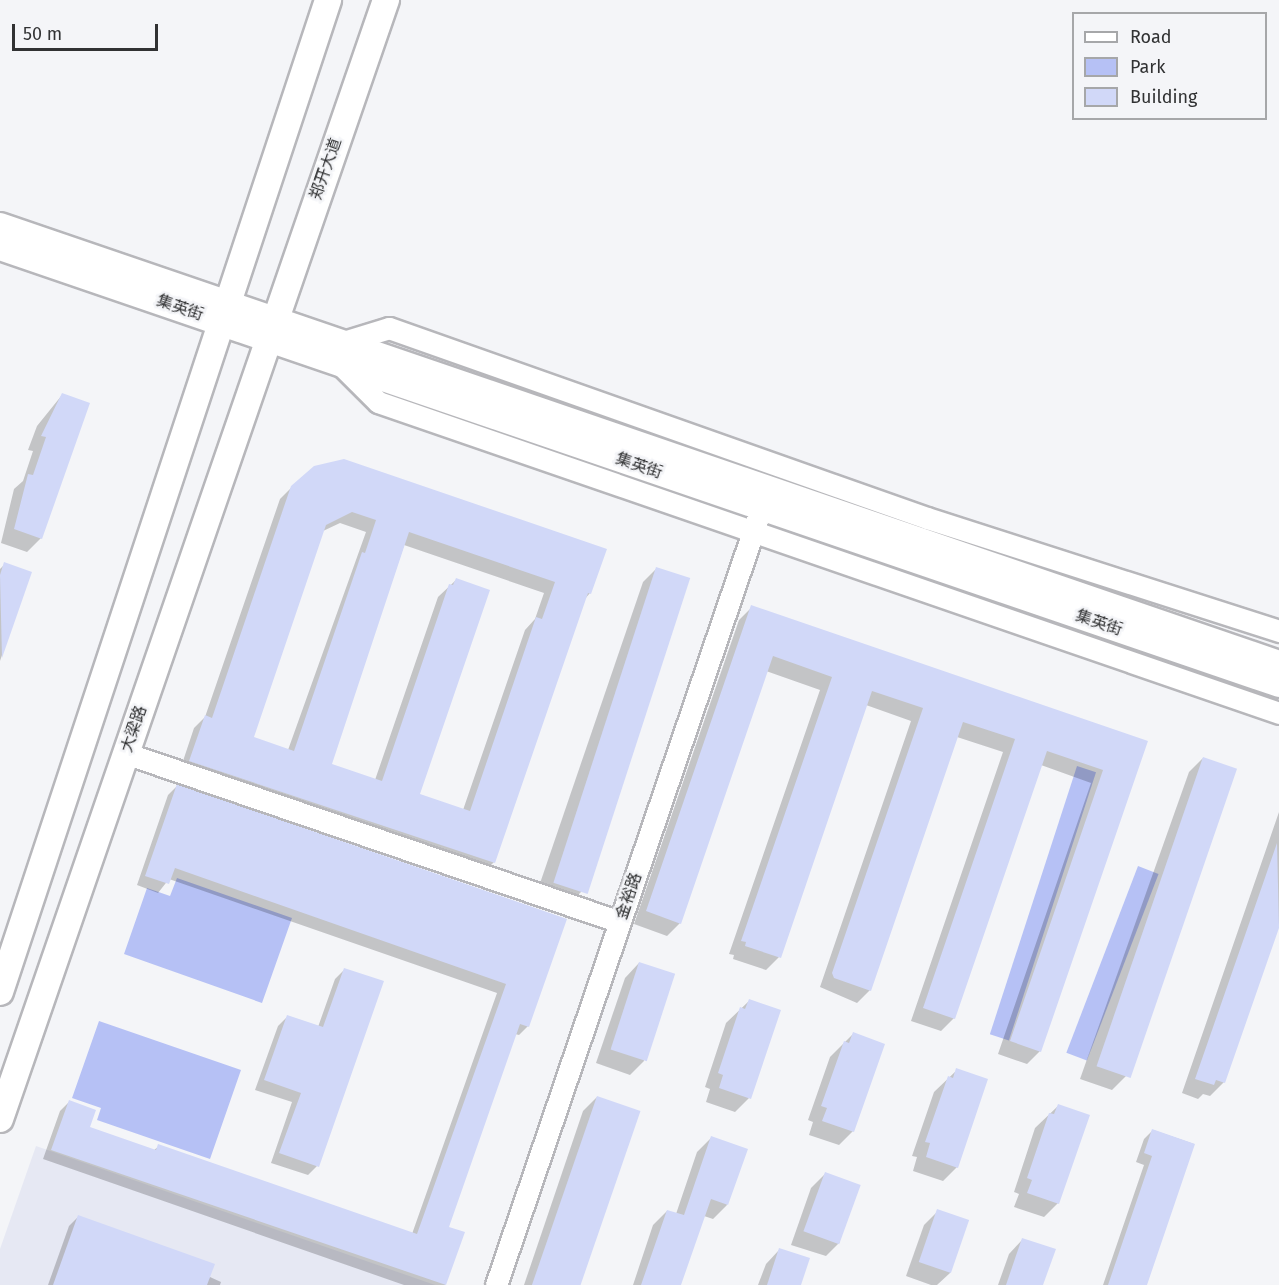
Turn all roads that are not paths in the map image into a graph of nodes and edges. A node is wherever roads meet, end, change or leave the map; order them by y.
1 (328, 0) edge
2 (386, 0) edge
3 (0, 226) edge
4 (0, 247) edge
5 (222, 313) junction
6 (270, 329) junction
7 (340, 353) junction
8 (762, 508) junction
9 (753, 533) junction
10 (1279, 631) edge
11 (1279, 664) edge
12 (1279, 684) edge
13 (1279, 714) edge
14 (125, 753) junction
15 (620, 922) junction
16 (0, 992) edge
17 (0, 1119) edge
18 (496, 1285) edge

1 - 5 main road
2 - 6 main road, 郑开大道
3 - 5 main road, 集英街
4 - 5 main road, 集英街
5 - 6 main road, 集英街
5 - 16 main road
6 - 7 main road, 集英街
6 - 14 main road, 大梁路
7 - 8 main road, 集英街
7 - 9 street
7 - 10 street
7 - 11 main road, 集英街
8 - 9 street, 金裕路
8 - 12 main road, 集英街
9 - 13 street
9 - 15 street, 金裕路
14 - 15 street
14 - 17 main road, 大梁路
15 - 18 street, 金裕路

